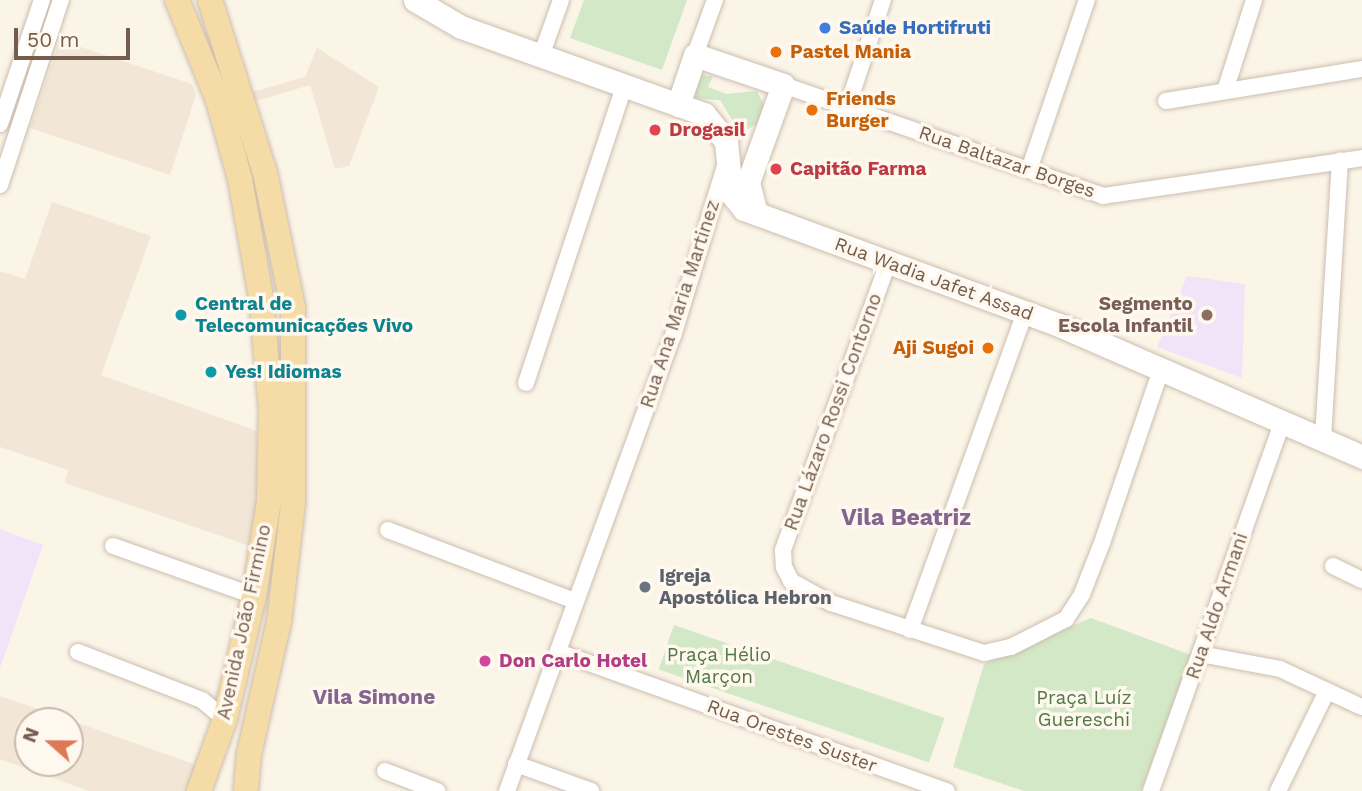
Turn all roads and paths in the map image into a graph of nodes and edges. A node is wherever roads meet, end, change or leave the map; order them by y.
1 (42, 0) edge
2 (61, 0) edge
3 (177, 0) edge
4 (210, 0) edge
5 (415, 0) edge
6 (561, 0) edge
7 (715, 0) edge
8 (883, 0) edge
9 (1087, 0) edge
10 (1254, 0) edge
11 (695, 55) junction
12 (541, 56) junction
13 (1362, 69) edge
14 (783, 85) junction
15 (624, 86) junction
16 (1225, 91) junction
17 (1166, 101) dead end
18 (678, 105) junction
19 (848, 105) junction
20 (0, 124) edge
21 (767, 128) junction
22 (723, 135) junction
23 (1362, 158) edge
24 (1340, 161) junction
25 (726, 163) junction
26 (1029, 170) junction
27 (0, 184) edge
28 (756, 213) junction
29 (888, 262) junction
30 (1026, 312) junction
31 (1162, 367) junction
32 (526, 383) dead end
33 (1283, 420) junction
34 (1323, 438) junction
35 (1362, 457) edge
36 (388, 530) dead end
37 (113, 546) dead end
38 (1333, 566) dead end
39 (1362, 580) edge
40 (254, 596) junction
41 (575, 601) junction
42 (910, 630) junction
43 (78, 652) dead end
44 (558, 652) junction
45 (1200, 654) junction
46 (1327, 691) junction
47 (231, 693) junction
48 (202, 699) junction
49 (1362, 707) edge
50 (225, 719) junction
51 (516, 764) junction
52 (385, 771) dead end
53 (199, 791) edge
54 (246, 791) edge
55 (437, 791) edge
56 (507, 791) edge
57 (591, 791) edge
58 (947, 791) edge
59 (1151, 791) edge
60 (1278, 791) edge

1 - 20 street
2 - 27 street
3 - 40 main road, Avenida João Firmino
4 - 54 main road, Avenida João Firmino
5 - 12 street
6 - 12 street
7 - 11 street
8 - 19 street
9 - 26 street
10 - 16 street
11 - 14 street
11 - 18 street
12 - 15 street
13 - 16 street
14 - 19 street, Rua Baltazar Borges
14 - 21 street
15 - 18 street
15 - 32 street
16 - 17 street
18 - 22 street
19 - 26 street, Rua Baltazar Borges
21 - 22 street
21 - 28 street
22 - 25 street, Rua Ana Maria Martinez
23 - 24 street, Rua Baltazar Borges
24 - 26 street, Rua Baltazar Borges
24 - 34 street
25 - 28 street, Rua Wadia Jafet Assad
25 - 41 street, Rua Ana Maria Martinez
28 - 29 street, Rua Wadia Jafet Assad
29 - 30 street, Rua Wadia Jafet Assad
29 - 42 street, Rua Lázaro Rossi Contorno
30 - 31 street, Rua Wadia Jafet Assad
30 - 42 street
31 - 33 street, Rua Wadia Jafet Assad
31 - 42 street, Rua Lázaro Rossi Contorno
33 - 34 street, Rua Wadia Jafet Assad
33 - 45 street, Rua Aldo Armani
34 - 35 street, Rua Wadia Jafet Assad
36 - 41 street
37 - 40 street
38 - 39 street
40 - 47 main road, Avenida João Firmino
41 - 44 street, Rua Ana Maria Martinez
43 - 48 street
44 - 51 street, Rua Ana Maria Martinez
44 - 58 street, Rua Orestes Suster
45 - 46 street
45 - 59 street, Rua Aldo Armani
46 - 49 street
46 - 60 street
47 - 48 street
47 - 50 main road, Avenida João Firmino
48 - 50 street
50 - 53 main road, Avenida João Firmino
51 - 56 street, Rua Ana Maria Martinez
51 - 57 street
52 - 55 street

